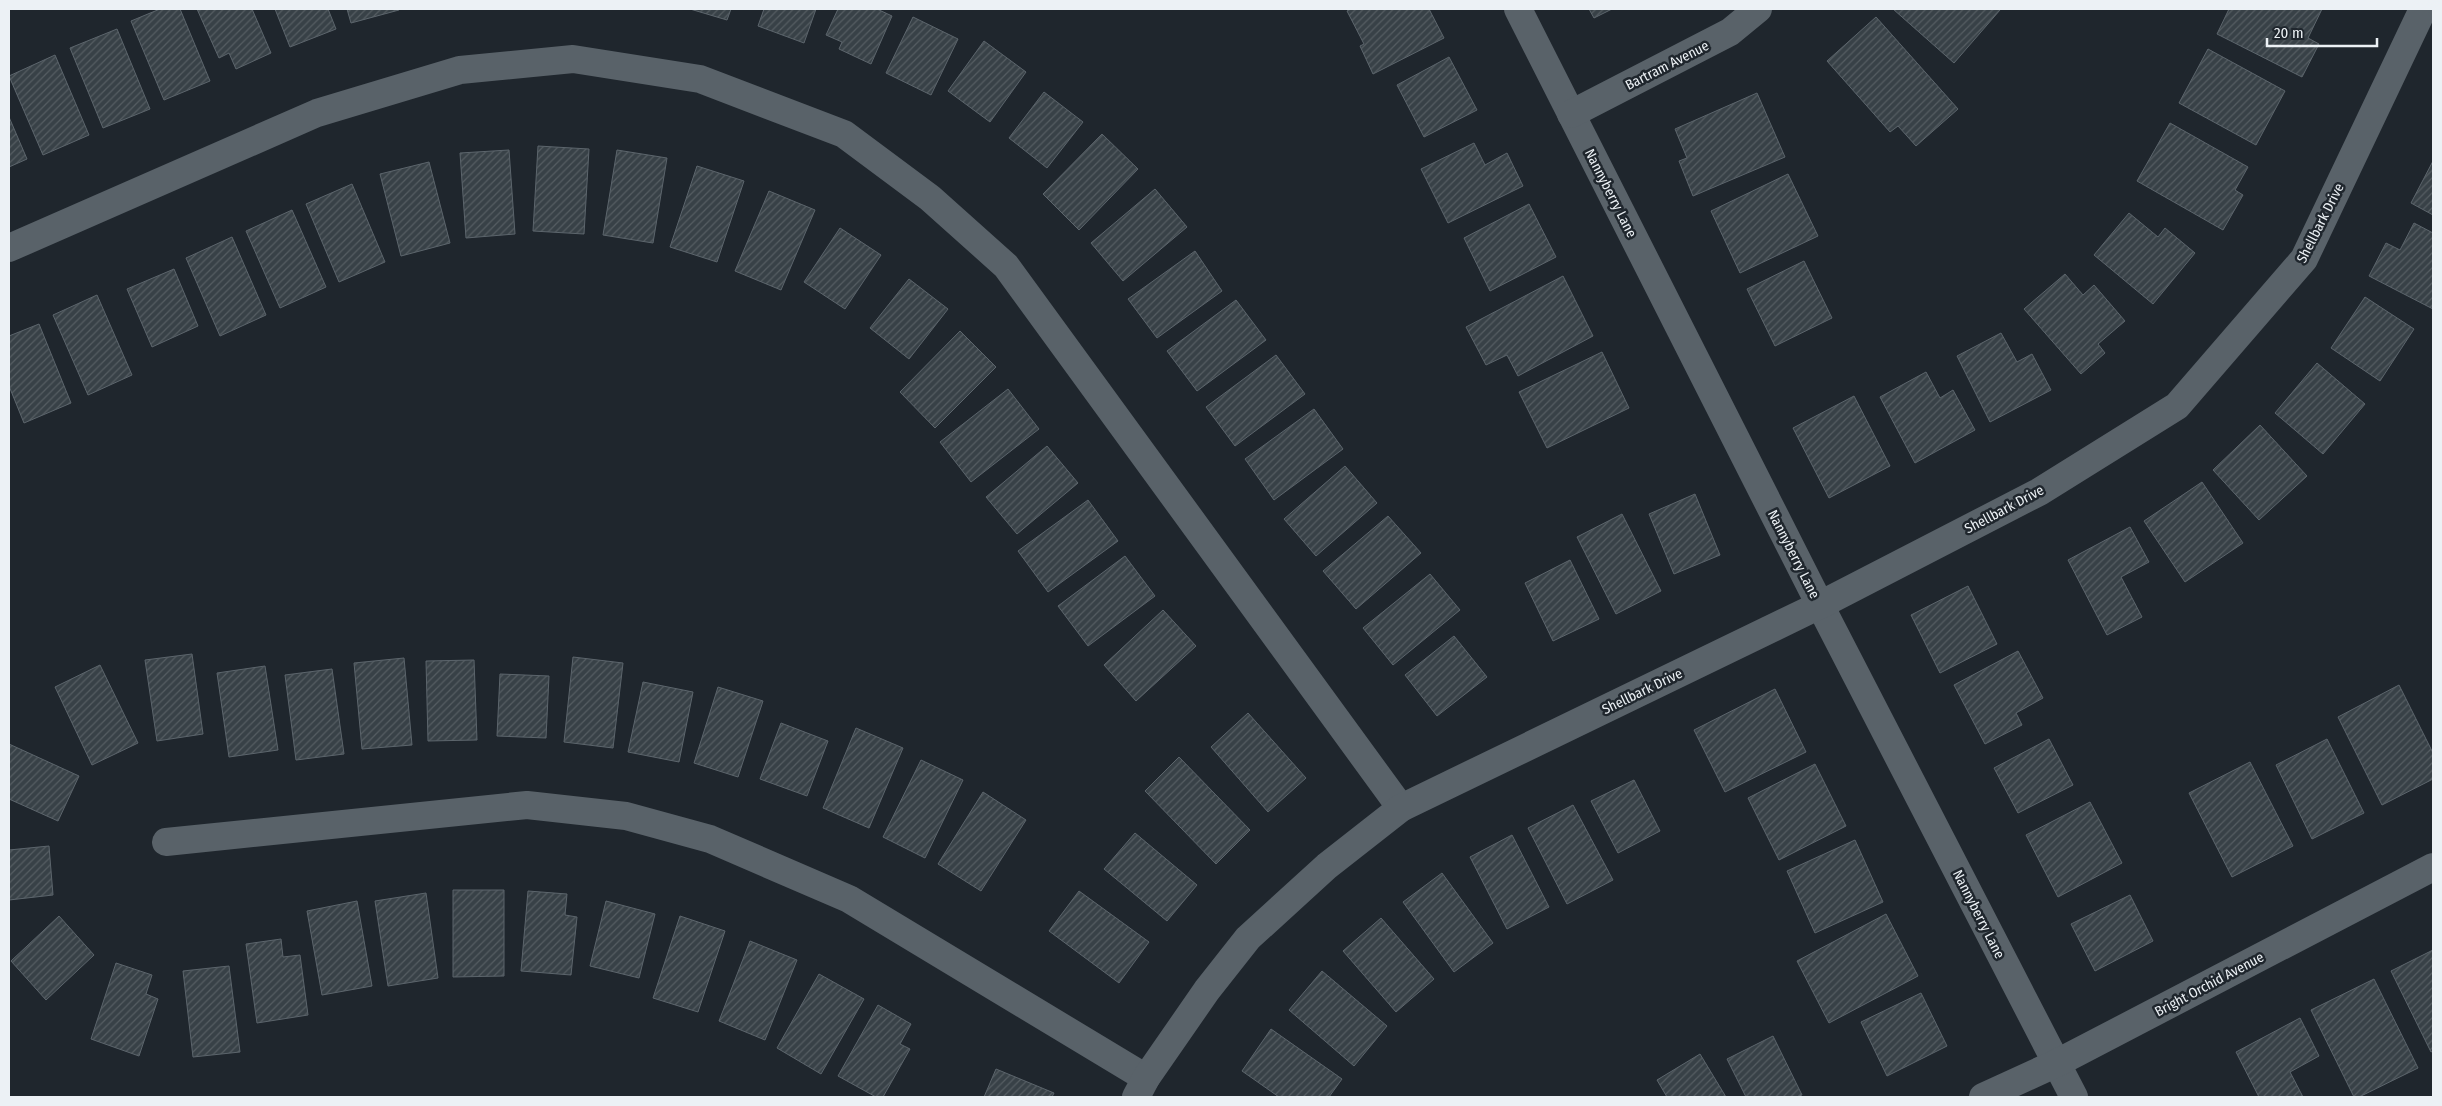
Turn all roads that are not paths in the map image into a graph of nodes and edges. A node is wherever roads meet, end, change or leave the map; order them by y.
1 (1518, 9) edge
2 (1758, 9) edge
3 (2423, 9) edge
4 (1571, 114) junction
5 (9, 248) edge
6 (1820, 605) junction
7 (1401, 808) junction
8 (166, 842) dead end
9 (2433, 867) edge
10 (2056, 1064) junction
11 (1141, 1087) edge
12 (1983, 1097) edge
13 (2074, 1097) edge

1 - 4 street, Nannyberry Lane
2 - 4 street, Bartram Avenue
3 - 6 street, Shellbark Drive
4 - 6 street, Nannyberry Lane
5 - 7 street
6 - 7 street, Shellbark Drive
6 - 10 street, Nannyberry Lane
7 - 11 street, Shellbark Drive
8 - 11 street
9 - 10 street, Bright Orchid Avenue
10 - 12 street, Bright Orchid Avenue
10 - 13 street, Nannyberry Lane

